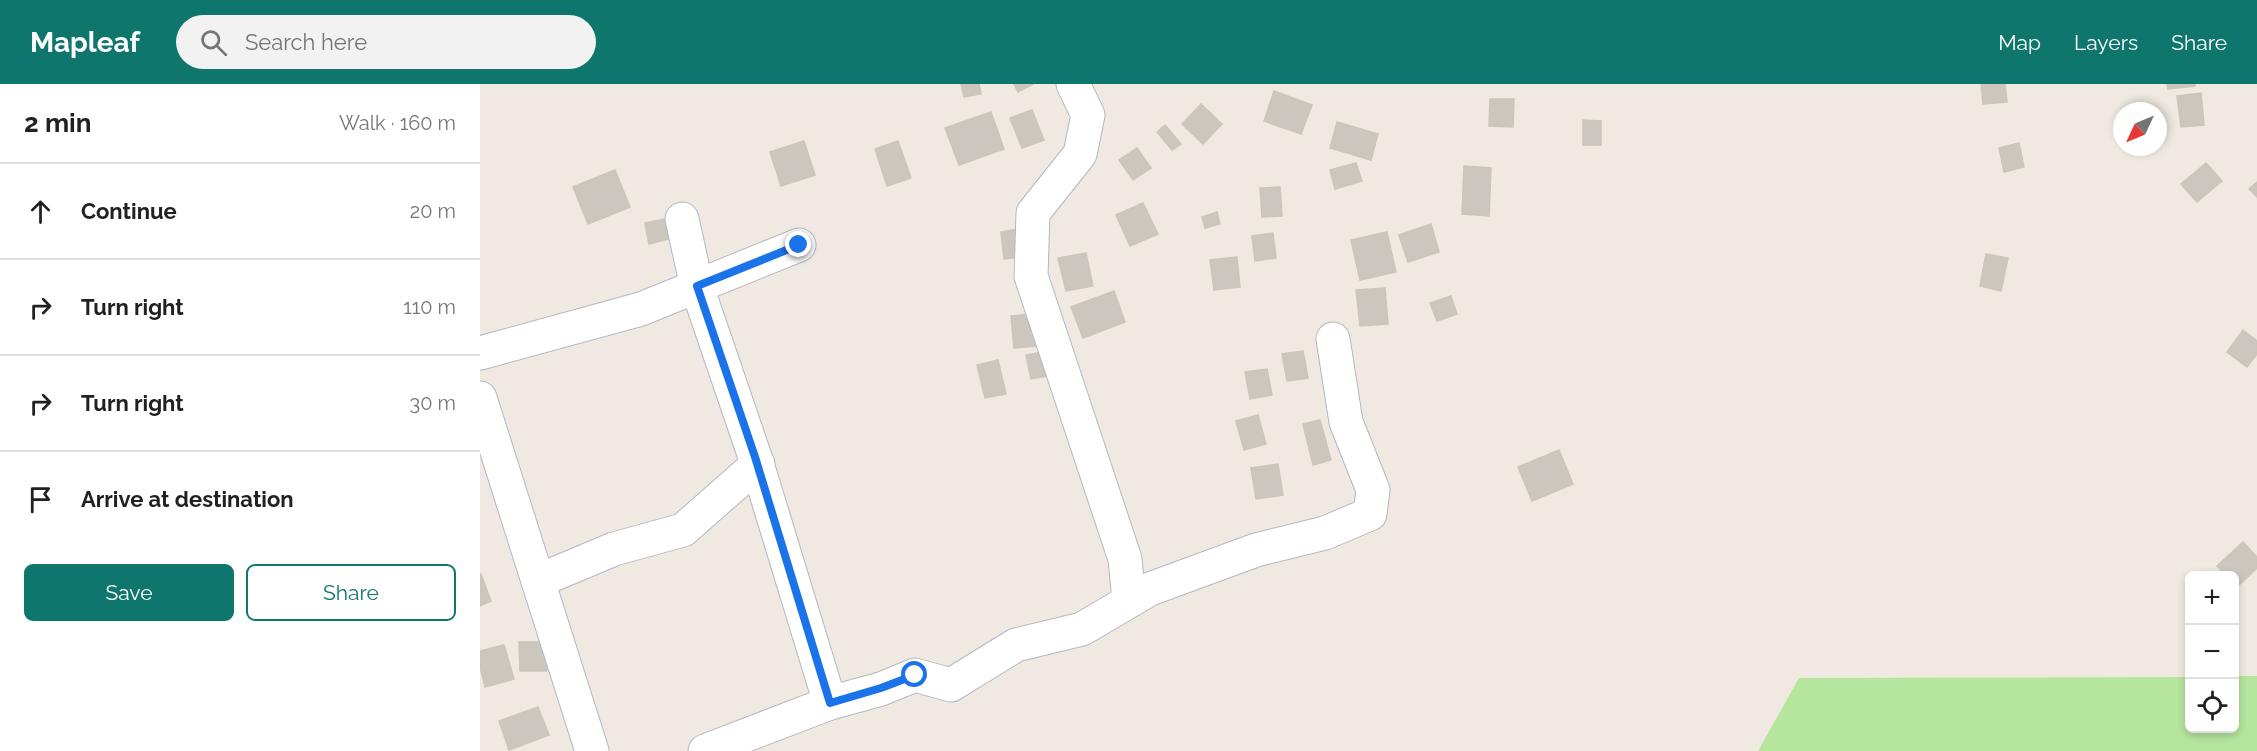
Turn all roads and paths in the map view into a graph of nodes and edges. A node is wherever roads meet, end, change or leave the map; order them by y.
1 (1073, 84) edge
2 (682, 219) dead end
3 (799, 245) dead end
4 (697, 286) junction
5 (1333, 339) dead end
6 (480, 353) edge
7 (480, 398) edge
8 (758, 464) junction
9 (538, 581) junction
10 (1129, 602) junction
11 (830, 703) junction
12 (592, 751) edge
13 (705, 751) edge

1 - 10 street
2 - 4 street
3 - 4 street
4 - 6 street
4 - 8 street
5 - 10 street
7 - 9 street
8 - 9 street
8 - 11 street
9 - 12 street
10 - 11 street
11 - 13 street

